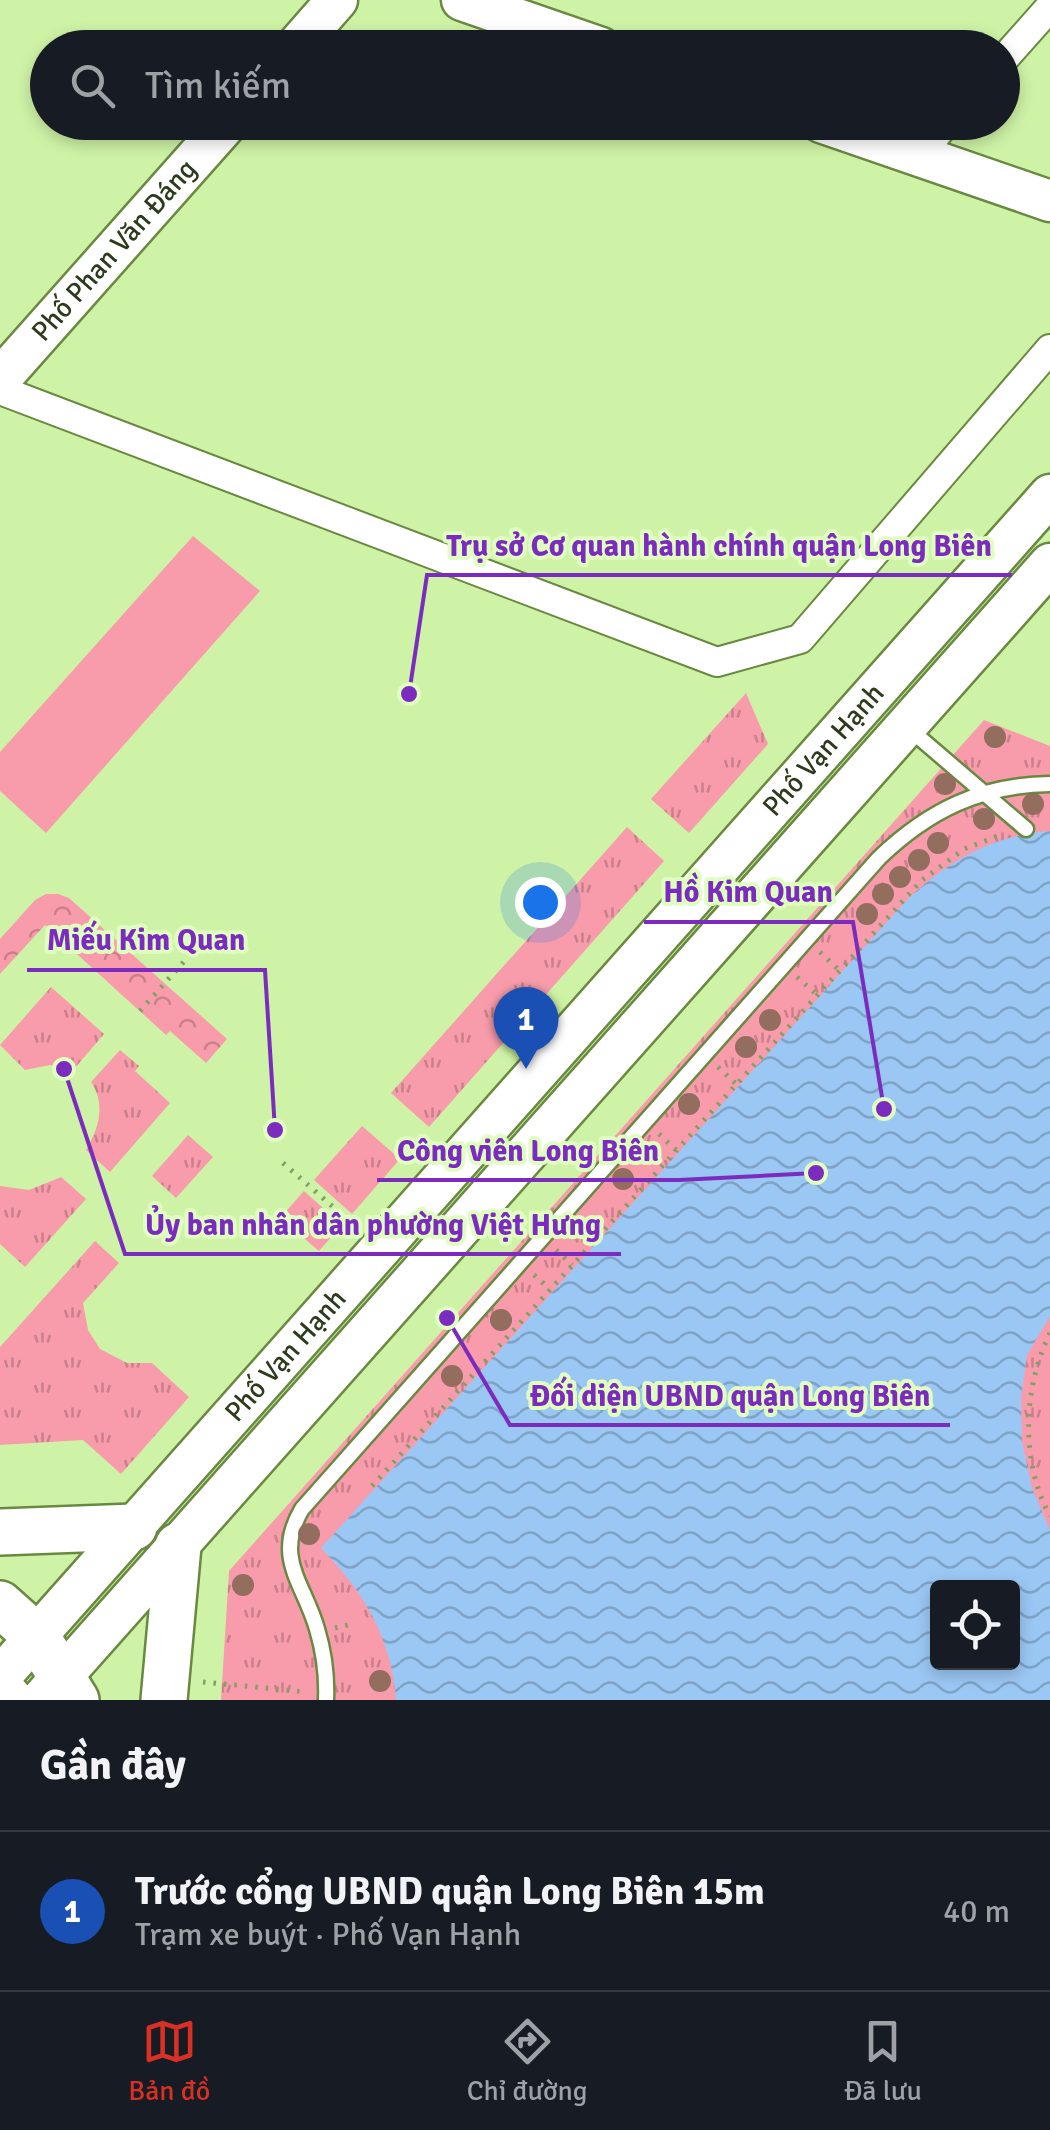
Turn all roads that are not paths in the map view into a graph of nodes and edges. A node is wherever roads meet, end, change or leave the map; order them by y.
1 (337, 0) edge
2 (462, 0) edge
3 (1050, 8) edge
4 (311, 30) edge
5 (549, 30) edge
6 (1020, 41) edge
7 (212, 140) edge
8 (872, 140) edge
9 (932, 140) edge
10 (918, 156) junction
11 (1050, 201) edge
12 (1050, 349) edge
13 (0, 380) edge
14 (0, 390) edge
15 (1050, 496) edge
16 (1050, 564) edge
17 (906, 726) junction
18 (1050, 784) edge
19 (983, 792) junction
20 (1026, 829) road end
21 (134, 1527) junction
22 (0, 1532) edge
23 (178, 1546) junction
24 (0, 1604) edge
25 (36, 1636) junction
26 (0, 1677) edge
27 (0, 1688) edge
28 (179, 1690) edge
29 (60, 1692) edge
30 (326, 1697) edge
31 (10, 1700) edge

1 - 4 street
2 - 5 street
3 - 6 street
7 - 13 street, Phố Phan Văn Đáng
8 - 10 street
9 - 10 street
10 - 11 street
12 - 14 street
15 - 21 street, Phố Vạn Hạnh
16 - 17 street, Phố Vạn Hạnh
17 - 19 lane
17 - 23 street, Phố Vạn Hạnh
18 - 19 lane
19 - 20 lane
19 - 30 lane
21 - 22 main road
21 - 25 street, Phố Vạn Hạnh
23 - 28 main road
23 - 29 street, Phố Vạn Hạnh
24 - 25 main road
25 - 26 street, Phố Vạn Hạnh
25 - 29 main road
27 - 31 main road

